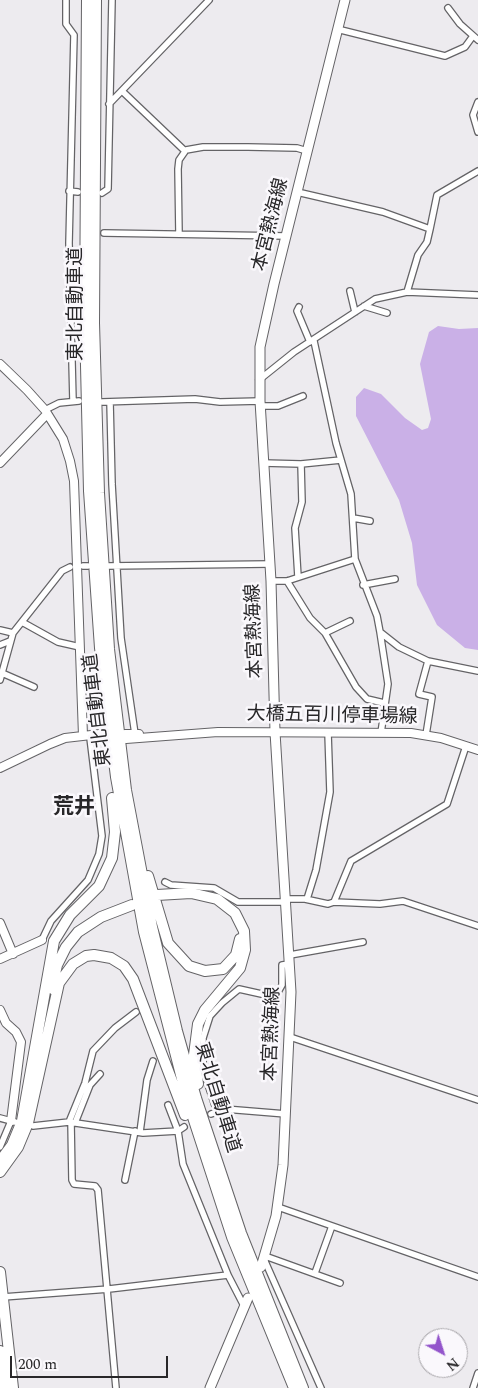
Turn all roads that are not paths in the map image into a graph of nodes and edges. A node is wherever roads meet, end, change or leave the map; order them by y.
1 (66, 0) edge
2 (87, 0) edge
3 (96, 0) edge
4 (112, 0) edge
5 (209, 0) edge
6 (345, 0) edge
7 (448, 8) dead end
8 (337, 29) junction
9 (476, 38) edge
10 (122, 91) junction
11 (478, 102) edge
12 (109, 104) junction
13 (478, 132) edge
14 (306, 150) junction
15 (185, 151) junction
16 (478, 171) edge
17 (69, 191) junction
18 (78, 192) dead end
19 (297, 192) junction
20 (102, 193) dead end
21 (430, 229) junction
22 (104, 233) dead end
23 (179, 234) junction
24 (286, 236) junction
25 (350, 292) dead end
26 (407, 292) junction
27 (478, 295) edge
28 (299, 306) dead end
29 (364, 306) junction
30 (355, 312) junction
31 (387, 313) dead end
32 (312, 342) junction
33 (0, 364) edge
34 (259, 380) junction
35 (303, 396) dead end
36 (102, 402) dead end
37 (110, 402) junction
38 (260, 403) junction
39 (46, 412) junction
40 (341, 460) junction
41 (0, 463) edge
42 (264, 463) junction
43 (301, 464) junction
44 (353, 518) junction
45 (370, 521) dead end
46 (354, 559) junction
47 (269, 564) junction
48 (108, 566) dead end
49 (117, 566) junction
50 (70, 567) dead end
51 (298, 577) junction
52 (394, 579) dead end
53 (271, 581) junction
54 (287, 581) junction
55 (363, 585) junction
56 (350, 621) dead end
57 (22, 622) junction
58 (0, 630) edge
59 (380, 632) junction
60 (13, 633) junction
61 (325, 633) junction
62 (10, 640) junction
63 (0, 646) edge
64 (80, 647) junction
65 (428, 661) junction
66 (478, 671) edge
67 (2, 673) junction
68 (0, 680) edge
69 (34, 687) dead end
70 (105, 692) junction
71 (384, 704) junction
72 (275, 732) junction
73 (328, 733) junction
74 (381, 733) junction
75 (135, 734) junction
76 (183, 734) junction
77 (426, 735) junction
78 (86, 737) junction
79 (100, 737) tunnel mouth
80 (466, 746) junction
81 (478, 750) edge
82 (0, 768) edge
83 (126, 790) junction
84 (165, 882) dead end
85 (307, 899) junction
86 (287, 901) junction
87 (334, 902) junction
88 (0, 923) edge
89 (478, 926) edge
90 (42, 940) joint
91 (363, 942) dead end
92 (13, 954) junction
93 (0, 959) edge
94 (290, 959) junction
95 (48, 965) junction
96 (55, 996) junction
97 (0, 1010) edge
98 (136, 1012) dead end
99 (290, 1037) junction
100 (153, 1062) dead end
101 (100, 1074) dead end
102 (478, 1100) edge
103 (168, 1105) dead end
104 (217, 1112) junction
105 (211, 1114) dead end
106 (286, 1114) junction
107 (0, 1118) edge
108 (13, 1121) junction
109 (72, 1123) junction
110 (33, 1126) dead end
111 (184, 1127) dead end
112 (138, 1131) junction
113 (178, 1131) junction
114 (0, 1147) edge
115 (0, 1161) edge
116 (0, 1172) edge
117 (126, 1180) dead end
118 (278, 1207) junction
119 (228, 1212) junction
120 (332, 1226) junction
121 (264, 1261) junction
122 (0, 1272) edge
123 (315, 1273) junction
124 (228, 1275) junction
125 (478, 1276) edge
126 (340, 1283) dead end
127 (108, 1289) junction
128 (3, 1297) junction
129 (246, 1302) joint
130 (0, 1351) edge
131 (478, 1374) edge
132 (4, 1388) edge
133 (13, 1388) edge
134 (116, 1388) edge
135 (210, 1388) edge
136 (294, 1388) edge
137 (304, 1388) edge
138 (321, 1388) edge
139 (473, 1388) edge

1 - 17 street
2 - 70 highway, 東北自動車道
3 - 83 highway, 東北自動車道
4 - 12 street
5 - 10 street
6 - 8 main road, 本宮熱海線
7 - 9 street
8 - 9 street
8 - 14 main road, 本宮熱海線
10 - 12 street
10 - 15 street
11 - 13 street
12 - 20 street
14 - 15 street
14 - 19 main road, 本宮熱海線
15 - 23 street
16 - 21 street
17 - 18 street
17 - 39 street
19 - 21 street
19 - 24 main road, 本宮熱海線
21 - 26 street
22 - 23 street
23 - 24 street
24 - 34 main road, 本宮熱海線
25 - 30 street
26 - 27 street
26 - 29 street
28 - 32 street
29 - 30 street
29 - 31 street
30 - 32 street
32 - 34 street
32 - 40 street
33 - 39 street
34 - 38 main road, 本宮熱海線
35 - 38 street
36 - 37 street
37 - 38 street
37 - 49 street
38 - 42 main road, 本宮熱海線
39 - 41 street
39 - 64 street
40 - 43 street
40 - 44 street
42 - 43 street
42 - 47 main road, 本宮熱海線
43 - 51 street
44 - 45 street
44 - 46 street
46 - 51 street
46 - 55 street
47 - 49 street
47 - 53 main road, 本宮熱海線
48 - 49 street
49 - 75 street
50 - 57 street
51 - 54 street
52 - 55 street
53 - 54 street
53 - 72 main road, 本宮熱海線
54 - 61 street
55 - 59 street
56 - 61 street
57 - 60 street
57 - 64 street
58 - 60 street
59 - 65 street
59 - 71 street
60 - 62 street
61 - 71 street
62 - 63 street
62 - 67 street
64 - 78 street
65 - 66 street
65 - 77 street
67 - 68 street
67 - 69 street
70 - 95 highway
70 - 119 highway, 東北自動車道
71 - 74 street
72 - 73 street, 大橋五百川停車場線
72 - 76 street, 大橋五百川停車場線
72 - 86 main road, 本宮熱海線
73 - 74 street, 大橋五百川停車場線
73 - 85 street
74 - 77 street, 大橋五百川停車場線
75 - 76 street, 大橋五百川停車場線
75 - 76 street, 大橋五百川停車場線
77 - 80 street, 大橋五百川停車場線
78 - 79 street
78 - 82 street
78 - 90 street
80 - 81 street, 大橋五百川停車場線
80 - 87 street
83 - 119 highway, 東北自動車道
83 - 119 highway
84 - 86 street
85 - 86 street
85 - 87 street
86 - 94 main road, 本宮熱海線
87 - 89 street
88 - 92 street
90 - 92 street
91 - 94 street
92 - 93 street
94 - 99 main road, 本宮熱海線
94 - 104 street
95 - 96 highway
95 - 115 highway
96 - 116 highway
96 - 119 highway
97 - 108 street
98 - 109 street
99 - 102 street
99 - 106 main road, 本宮熱海線
100 - 112 street
101 - 109 street
103 - 113 street
104 - 105 street
104 - 106 street
106 - 118 main road, 本宮熱海線
107 - 108 street
108 - 114 street
109 - 110 street
109 - 112 street
109 - 127 street
111 - 113 street
112 - 113 street
112 - 117 street
113 - 124 street
118 - 120 street
118 - 121 main road, 本宮熱海線
119 - 136 highway, 東北自動車道
119 - 137 highway, 東北自動車道
120 - 123 street
120 - 125 street
121 - 123 street
121 - 138 street
122 - 128 highway
123 - 126 street
124 - 127 street
124 - 129 street
127 - 128 street
127 - 134 street
128 - 133 highway
129 - 135 main road
130 - 132 highway
131 - 139 street

